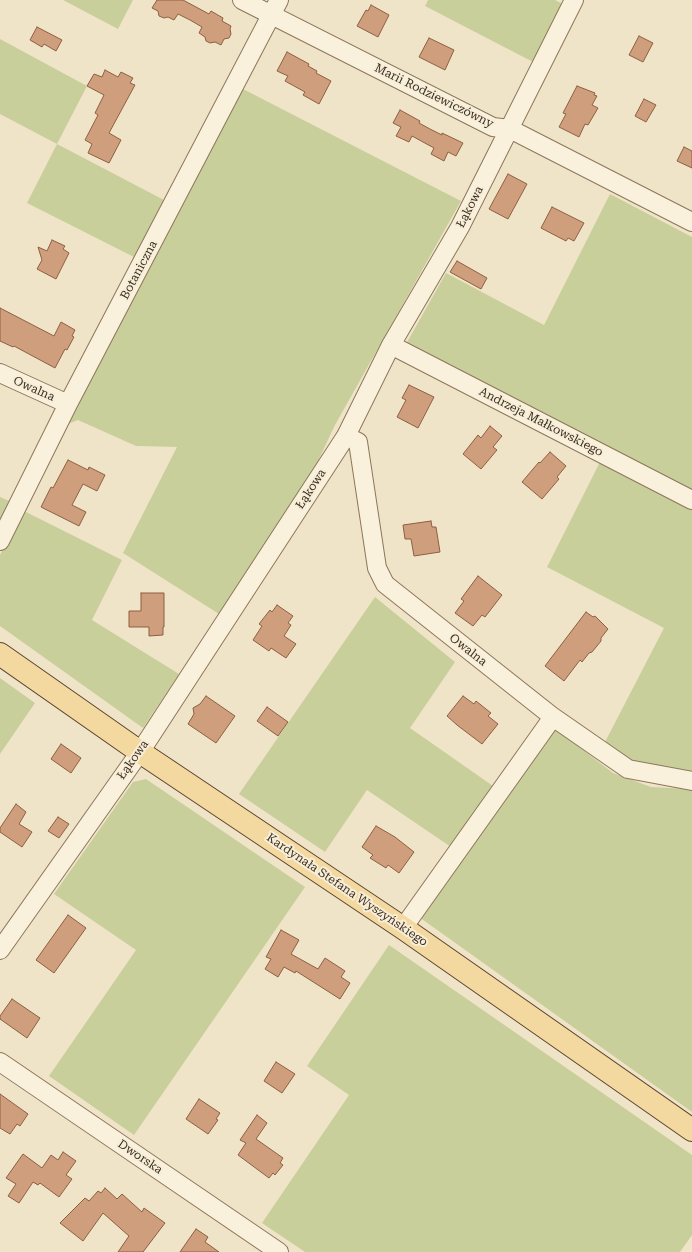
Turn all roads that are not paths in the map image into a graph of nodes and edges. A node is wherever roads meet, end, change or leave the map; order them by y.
1 (242, 0) edge
2 (279, 0) edge
3 (574, 0) edge
4 (271, 16) junction
5 (510, 128) junction
6 (692, 222) edge
7 (391, 345) junction
8 (0, 373) edge
9 (68, 404) junction
10 (346, 436) junction
11 (692, 500) edge
12 (0, 541) edge
13 (0, 654) edge
14 (553, 717) junction
15 (140, 752) junction
16 (692, 781) edge
17 (404, 928) junction
18 (0, 950) edge
19 (0, 1062) edge
20 (692, 1130) edge
21 (279, 1252) edge

1 - 4 street, Marii Rodziewiczówny
2 - 4 street, Botaniczna
3 - 5 street, Łąkowa
4 - 5 street, Marii Rodziewiczówny
4 - 9 street, Botaniczna
5 - 6 street, Marii Rodziewiczówny
5 - 7 street, Łąkowa
7 - 10 street, Łąkowa
7 - 11 street, Andrzeja Małkowskiego
8 - 9 street, Owalna
9 - 12 street, Botaniczna
10 - 14 street, Owalna
10 - 15 street, Łąkowa
13 - 15 main road, Kardynała Stefana Wyszyńskiego
14 - 16 street, Owalna
14 - 17 street
15 - 17 main road, Kardynała Stefana Wyszyńskiego
15 - 18 street, Łąkowa
17 - 20 main road, Kardynała Stefana Wyszyńskiego
19 - 21 street, Dworska

